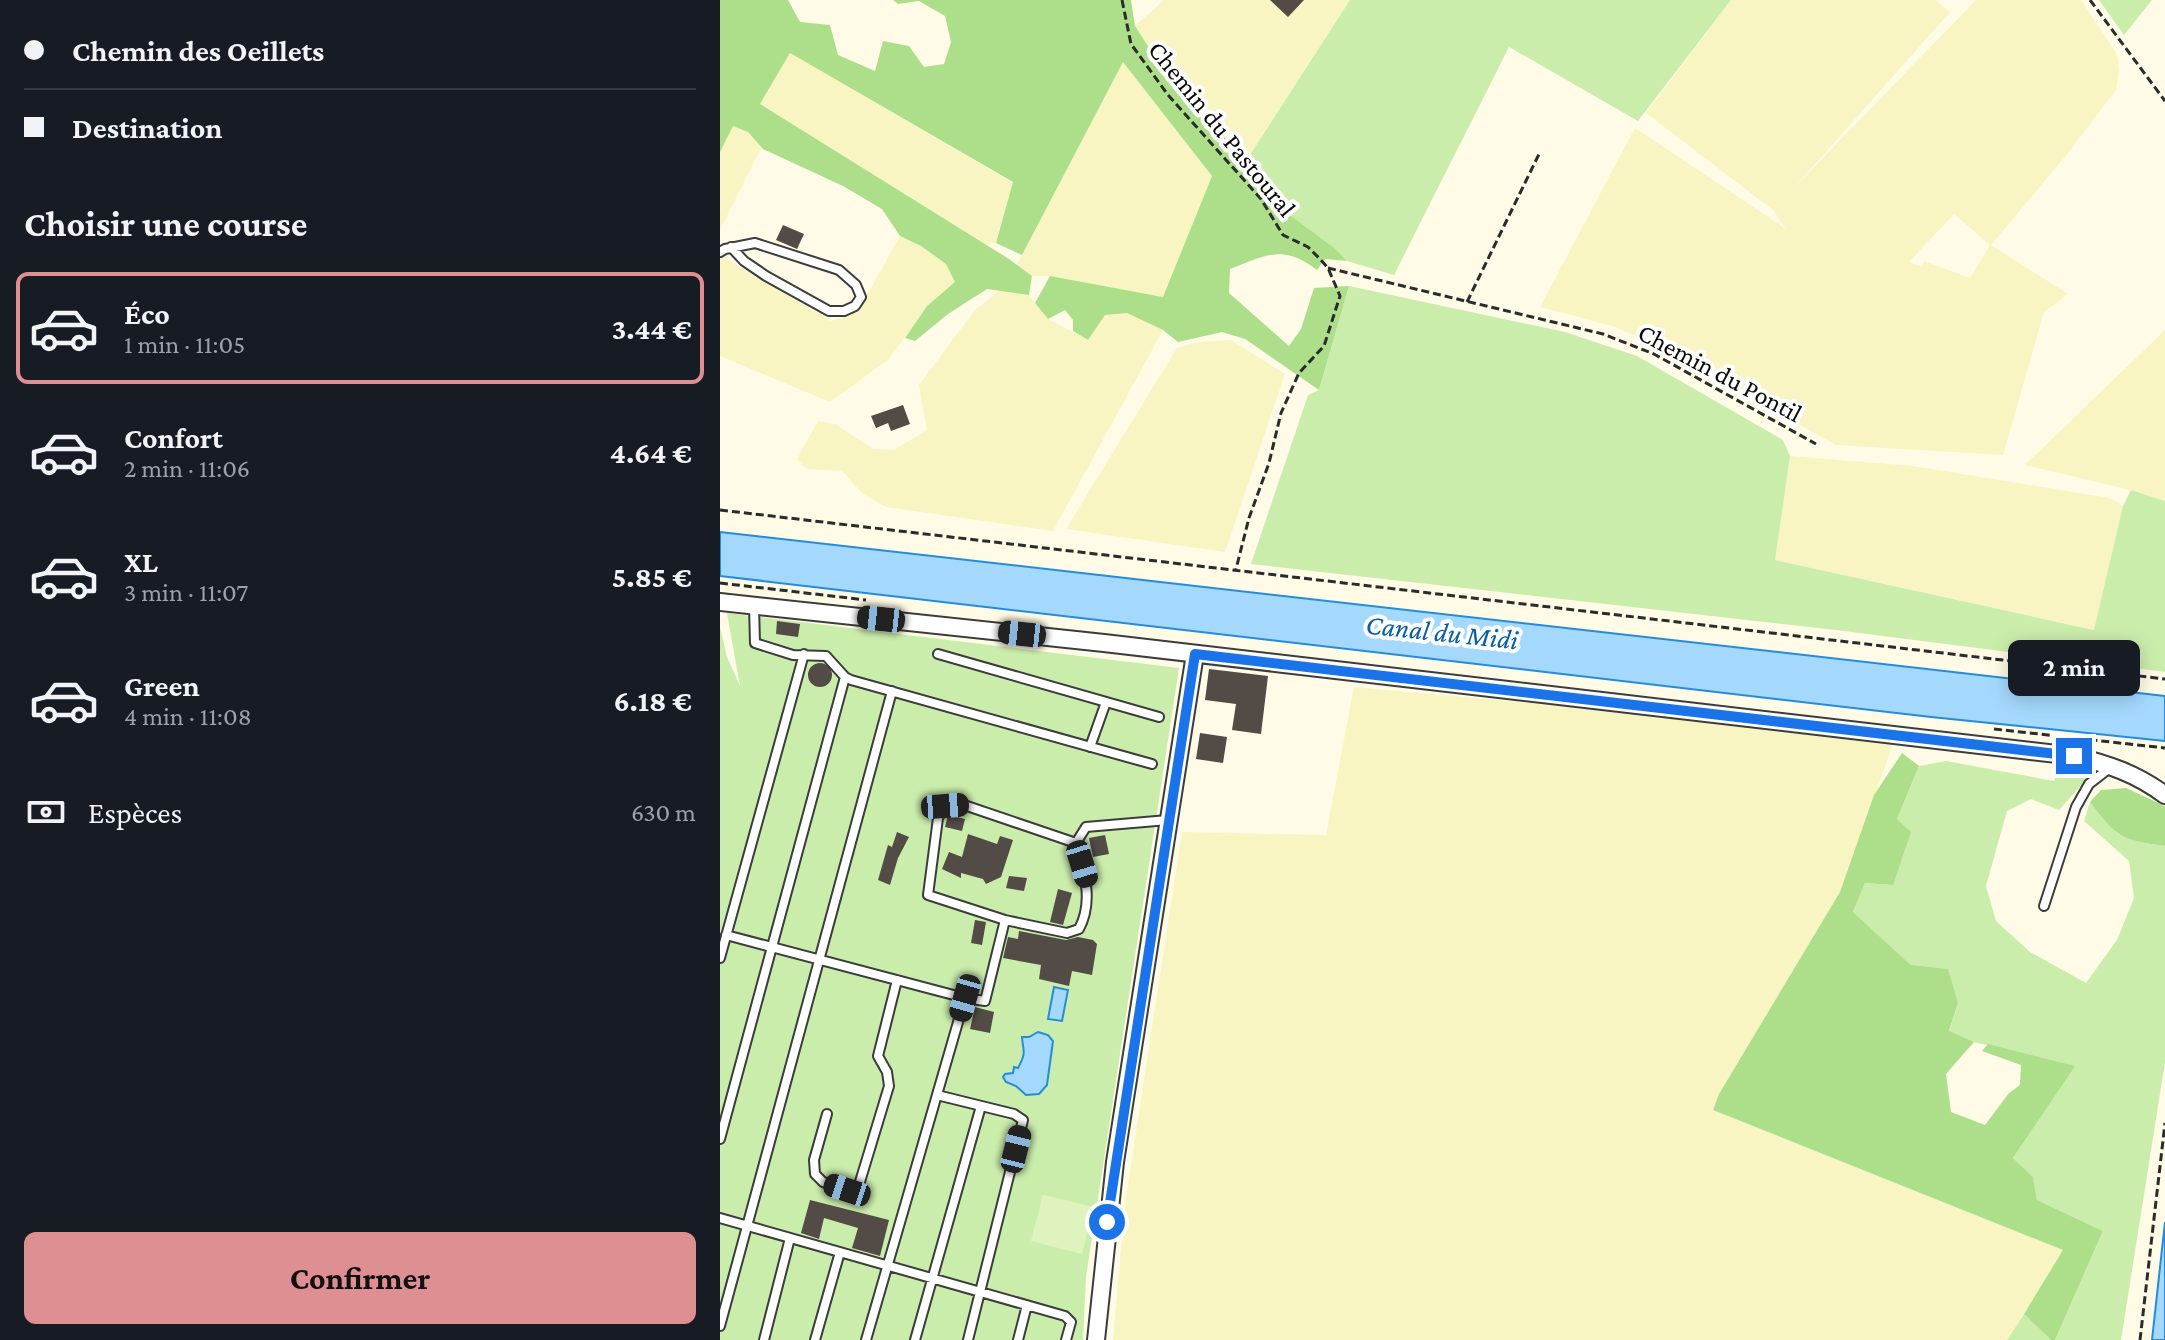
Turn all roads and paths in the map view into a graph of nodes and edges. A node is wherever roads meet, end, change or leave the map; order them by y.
1 (1122, 0) edge
2 (2090, 0) edge
3 (2165, 101) edge
4 (1540, 152) dead end
5 (731, 247) junction
6 (720, 252) edge
7 (1328, 268) junction
8 (1467, 302) junction
9 (1816, 444) dead end
10 (720, 510) edge
11 (1235, 570) junction
12 (720, 602) edge
13 (754, 606) junction
14 (804, 654) junction
15 (938, 654) dead end
16 (1195, 654) junction
17 (845, 677) junction
18 (2165, 679) edge
19 (892, 691) junction
20 (1106, 702) junction
21 (1159, 717) dead end
22 (1090, 747) junction
23 (1152, 764) dead end
24 (2112, 766) junction
25 (2165, 795) edge
26 (1168, 820) junction
27 (1076, 843) junction
28 (2044, 906) dead end
29 (1005, 920) junction
30 (726, 935) junction
31 (772, 947) junction
32 (720, 958) edge
33 (820, 960) junction
34 (897, 980) junction
35 (965, 998) junction
36 (937, 1095) junction
37 (981, 1106) junction
38 (827, 1114) dead end
39 (2165, 1123) edge
40 (720, 1139) edge
41 (720, 1218) edge
42 (748, 1226) junction
43 (790, 1238) junction
44 (840, 1252) junction
45 (887, 1265) junction
46 (932, 1278) junction
47 (981, 1292) junction
48 (1027, 1305) junction
49 (720, 1326) edge
50 (764, 1340) edge
51 (815, 1340) edge
52 (866, 1340) edge
53 (915, 1340) edge
54 (968, 1340) edge
55 (1018, 1340) edge
56 (1066, 1340) edge
57 (1096, 1340) edge
58 (2140, 1340) edge

1 - 7 path, Chemin du Pastoural
2 - 3 path
4 - 8 path
5 - 5 lane
5 - 6 lane
7 - 8 path, Chemin du Pontil
7 - 11 path
8 - 9 path, Chemin du Pontil
10 - 11 path
11 - 18 path
12 - 13 street
13 - 14 lane
13 - 16 street
14 - 17 lane
14 - 30 lane
15 - 20 lane
16 - 24 street
16 - 26 street
17 - 19 lane
17 - 31 lane
19 - 22 lane
19 - 33 lane
20 - 21 lane
20 - 22 lane
22 - 23 lane
24 - 25 street
24 - 28 lane
26 - 27 lane
26 - 57 street
27 - 29 lane
27 - 29 lane
29 - 35 lane
30 - 31 lane
30 - 32 lane
31 - 33 lane
31 - 40 lane
33 - 34 lane
33 - 42 lane
34 - 35 lane
34 - 38 lane
35 - 36 lane
36 - 37 lane
36 - 45 lane
37 - 46 lane
37 - 47 lane
39 - 58 path
41 - 42 lane
42 - 43 lane
42 - 49 lane
43 - 44 lane
43 - 50 lane
44 - 45 lane
44 - 51 lane
45 - 46 lane
45 - 52 lane
46 - 47 lane
46 - 53 lane
47 - 48 lane
47 - 54 lane
48 - 55 lane
48 - 56 lane

